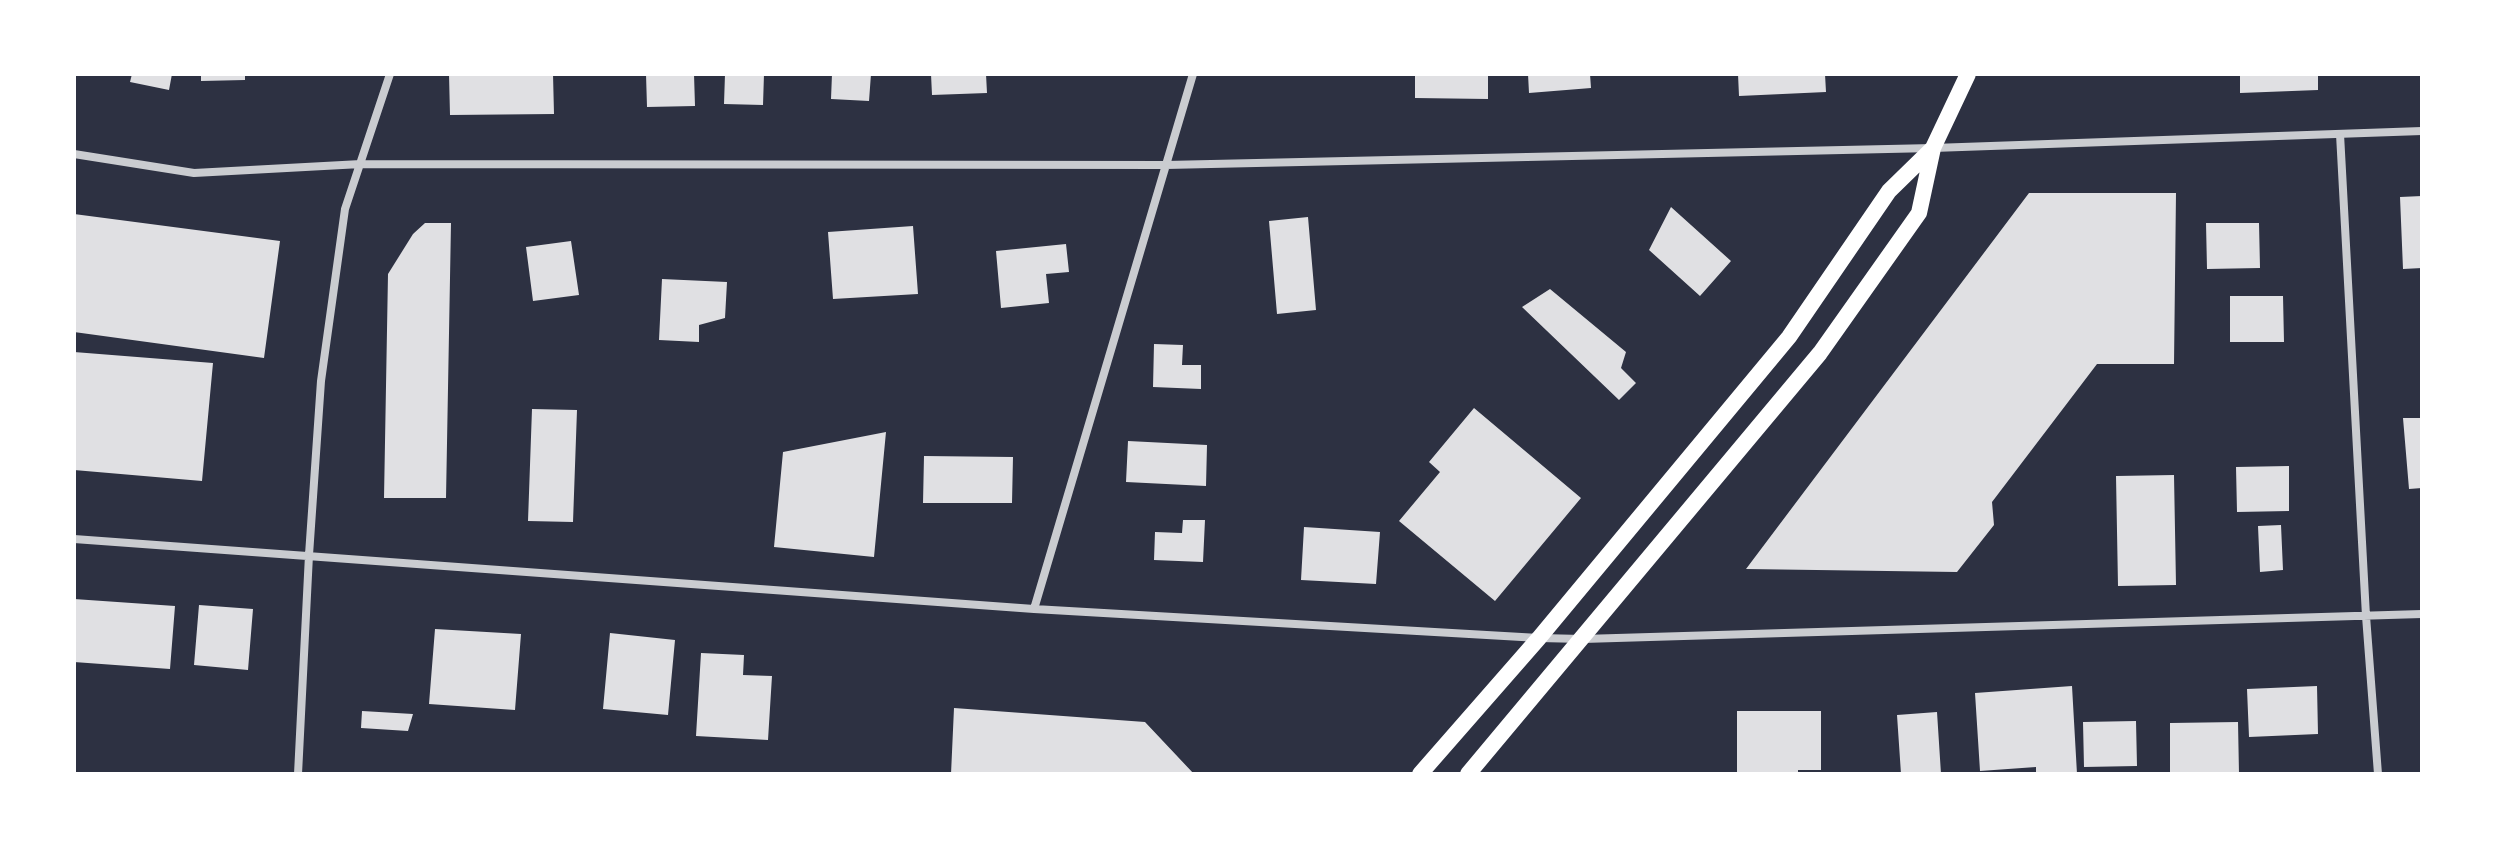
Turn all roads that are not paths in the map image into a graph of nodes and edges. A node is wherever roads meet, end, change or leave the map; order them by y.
1 (390, 74) edge
2 (1193, 74) edge
3 (1968, 74) edge
4 (2422, 131) edge
5 (2340, 134) junction
6 (1933, 148) junction
7 (74, 154) edge
8 (361, 164) junction
9 (1166, 165) junction
10 (74, 539) edge
11 (309, 555) junction
12 (1034, 609) junction
13 (2422, 614) edge
14 (2366, 616) junction
15 (1539, 638) junction
16 (1583, 639) junction
17 (298, 774) edge
18 (1420, 774) edge
19 (1468, 774) edge
20 (2378, 774) edge

1 - 8 street
2 - 9 street
3 - 6 main road
4 - 5 street
5 - 6 street
5 - 14 street
6 - 9 street
6 - 15 main road
6 - 16 main road
7 - 8 street
8 - 9 street
8 - 11 street
9 - 12 street
10 - 11 street
11 - 12 street
11 - 17 street
12 - 15 street
13 - 14 street
14 - 16 street
14 - 20 street
15 - 16 street
15 - 18 main road
16 - 19 main road

